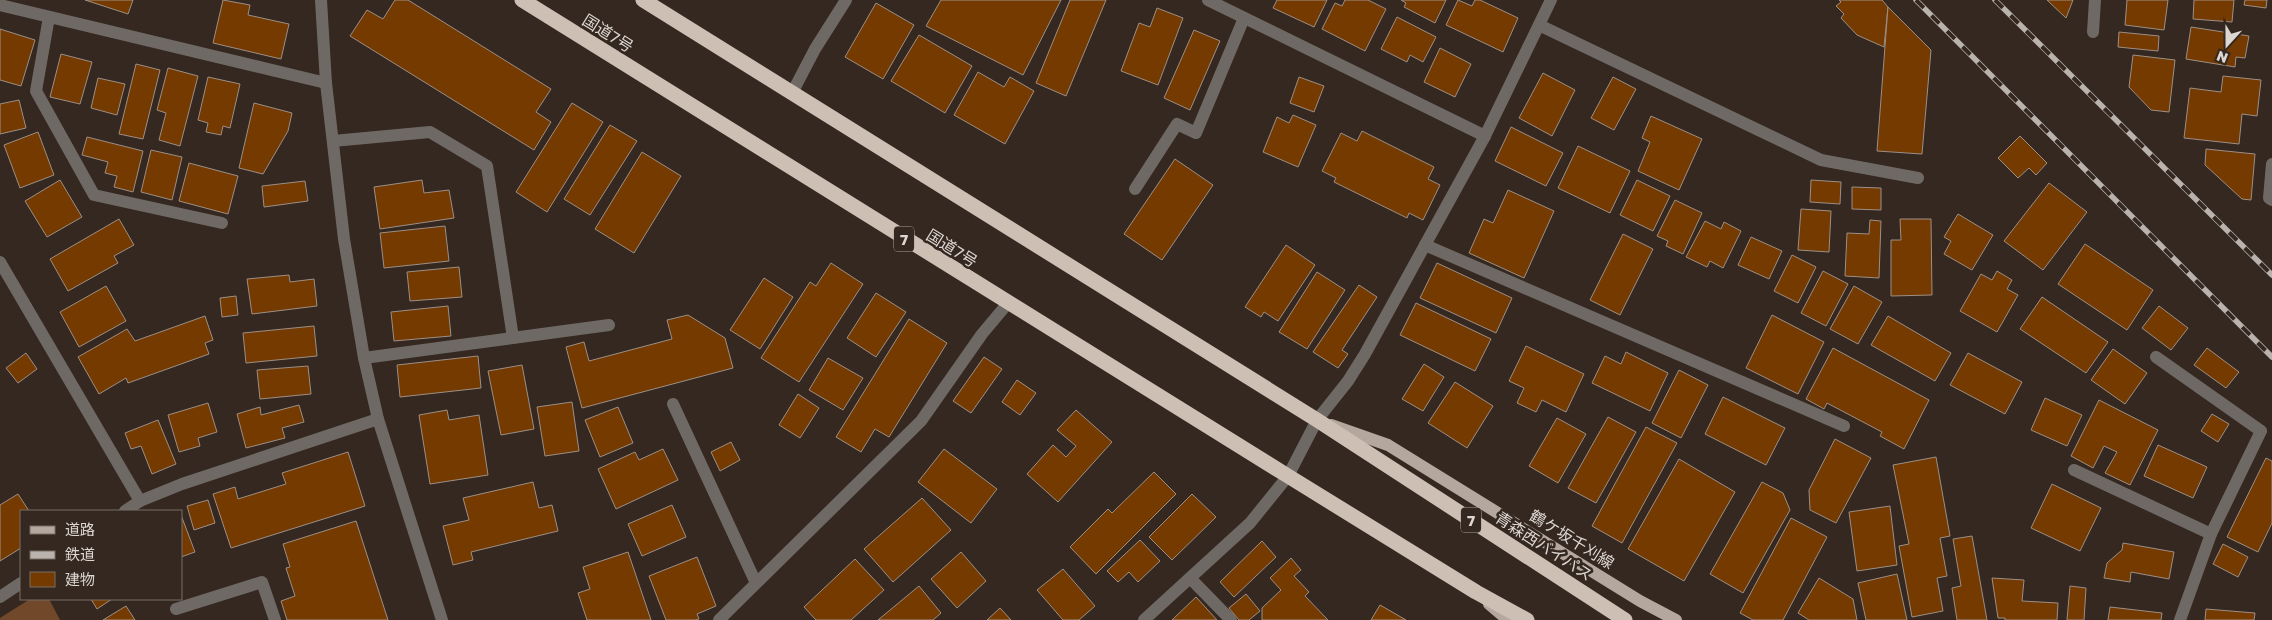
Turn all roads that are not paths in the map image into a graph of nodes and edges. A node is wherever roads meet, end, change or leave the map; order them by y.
1 (322, 0) edge
2 (522, 0) edge
3 (643, 0) edge
4 (846, 0) edge
5 (1208, 0) edge
6 (1550, 0) edge
7 (2095, 0) edge
8 (0, 5) edge
9 (49, 16) junction
10 (1244, 18) junction
11 (1539, 24) junction
12 (2093, 32) dead end
13 (326, 83) junction
14 (792, 93) junction
15 (1485, 136) junction
16 (333, 141) junction
17 (2272, 164) edge
18 (1918, 178) dead end
19 (1135, 189) dead end
20 (2272, 200) edge
21 (222, 223) dead end
22 (1425, 245) junction
23 (0, 262) edge
24 (1008, 303) junction
25 (609, 325) dead end
26 (513, 338) junction
27 (2156, 357) dead end
28 (364, 358) junction
29 (673, 404) dead end
30 (378, 419) junction
31 (1317, 420) junction
32 (1844, 426) dead end
33 (2074, 470) dead end
34 (1288, 476) junction
35 (140, 502) junction
36 (128, 510) edge
37 (2211, 534) junction
38 (1190, 578) junction
39 (756, 583) junction
40 (20, 584) edge
41 (1476, 592) junction
42 (0, 597) edge
43 (176, 610) dead end
44 (275, 620) edge
45 (442, 620) edge
46 (719, 620) edge
47 (1144, 620) edge
48 (1231, 620) edge
49 (1508, 620) edge
50 (1527, 620) edge
51 (1625, 620) edge
52 (1676, 620) edge
53 (2180, 620) edge

1 - 13 street
2 - 24 highway, 国道7号 / 7
3 - 14 highway, 7
4 - 14 street
5 - 10 street
6 - 11 street
7 - 12 street
8 - 9 street
9 - 13 street
9 - 21 street
10 - 15 street
10 - 19 street
11 - 15 street
11 - 18 street
13 - 16 street
14 - 31 highway, 7
15 - 22 street
16 - 26 street
16 - 28 street
17 - 20 street
22 - 31 street
22 - 32 street
23 - 35 street
24 - 34 highway, 国道7号 / 7
24 - 39 street
25 - 26 street
26 - 28 street
27 - 37 street
28 - 30 street
29 - 39 street
30 - 35 street
30 - 45 street
31 - 34 street
31 - 51 highway, 青森西バイパス / 7
31 - 52 main road, 鶴ケ坂千刈線
33 - 37 street
34 - 38 street
34 - 41 highway, 7
35 - 36 street
37 - 53 street
38 - 47 street
38 - 48 street
39 - 46 street
40 - 42 street
41 - 49 main road
41 - 50 highway, 7
43 - 44 street

